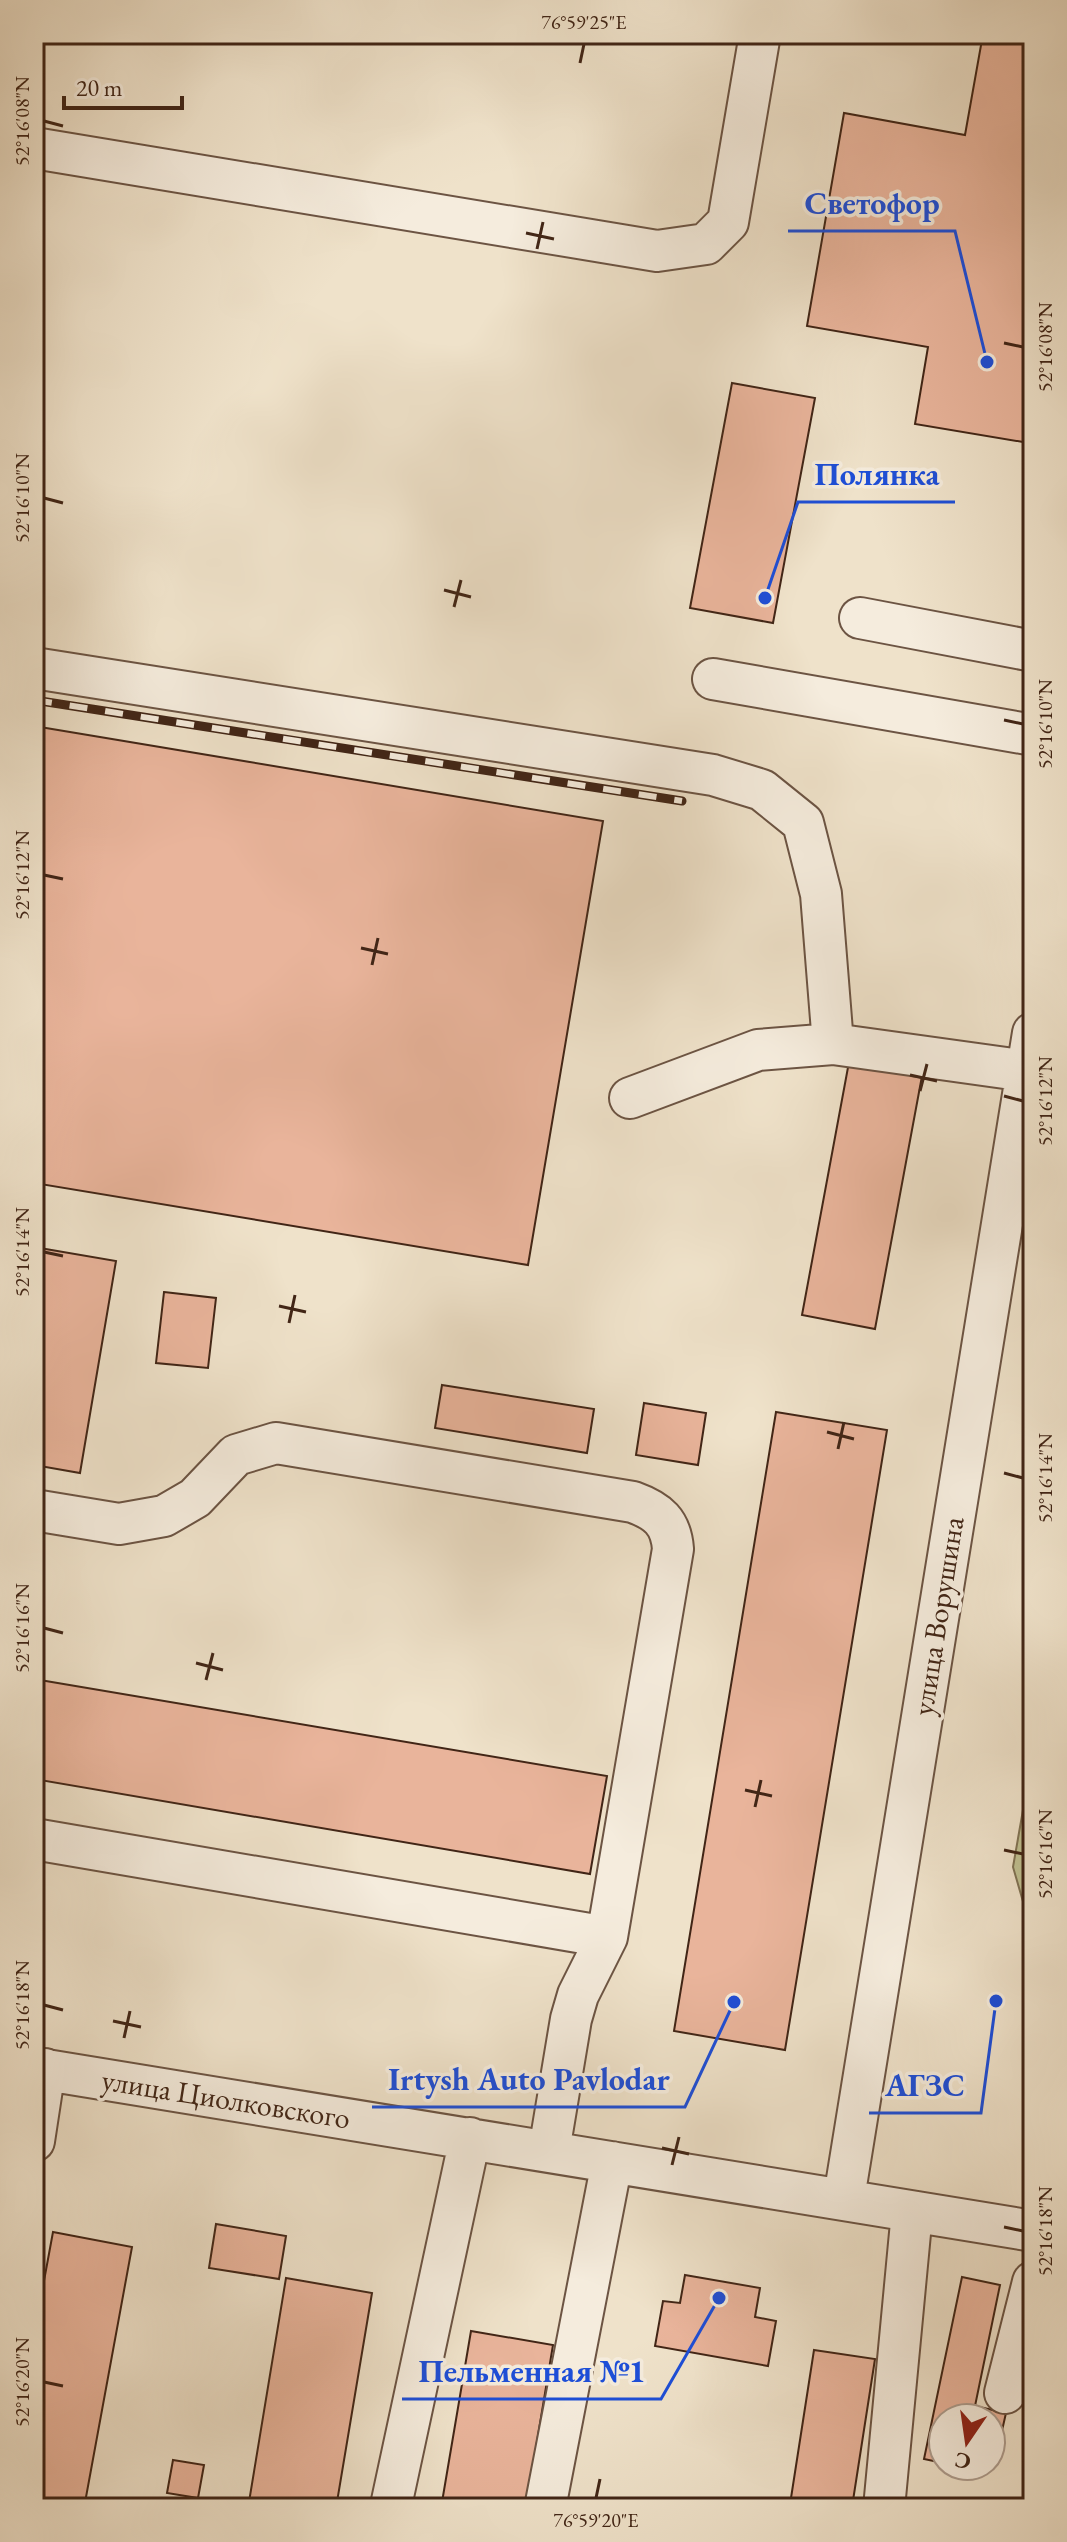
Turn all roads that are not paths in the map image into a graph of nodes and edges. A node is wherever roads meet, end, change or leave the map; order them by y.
1 (760, 34) edge
2 (34, 148) edge
3 (860, 618) dead end
4 (1033, 651) edge
5 (34, 668) edge
6 (713, 679) dead end
7 (1033, 735) edge
8 (833, 1044) junction
9 (1030, 1052) edge
10 (630, 1098) dead end
11 (34, 1510) edge
12 (34, 1839) edge
13 (607, 1937) junction
14 (39, 2068) edge
15 (470, 2138) junction
16 (34, 2141) edge
17 (549, 2151) junction
18 (612, 2162) junction
19 (844, 2198) junction
20 (912, 2212) junction
21 (1033, 2231) edge
22 (1033, 2282) edge
23 (1005, 2393) dead end
24 (392, 2501) dead end
25 (545, 2508) edge
26 (884, 2508) edge

1 - 2 street
3 - 4 street
5 - 8 street
6 - 7 street
8 - 9 street
8 - 10 street
9 - 19 street, улица Ворушина
11 - 13 street
12 - 13 street
13 - 17 street
14 - 15 street, улица Циолковского
14 - 16 street
15 - 17 street, улица Циолковского
15 - 24 street
17 - 18 street, улица Циолковского
18 - 19 street, улица Циолковского
18 - 25 street
19 - 20 street, улица Циолковского
20 - 21 street, улица Циолковского
20 - 26 street
22 - 23 street

